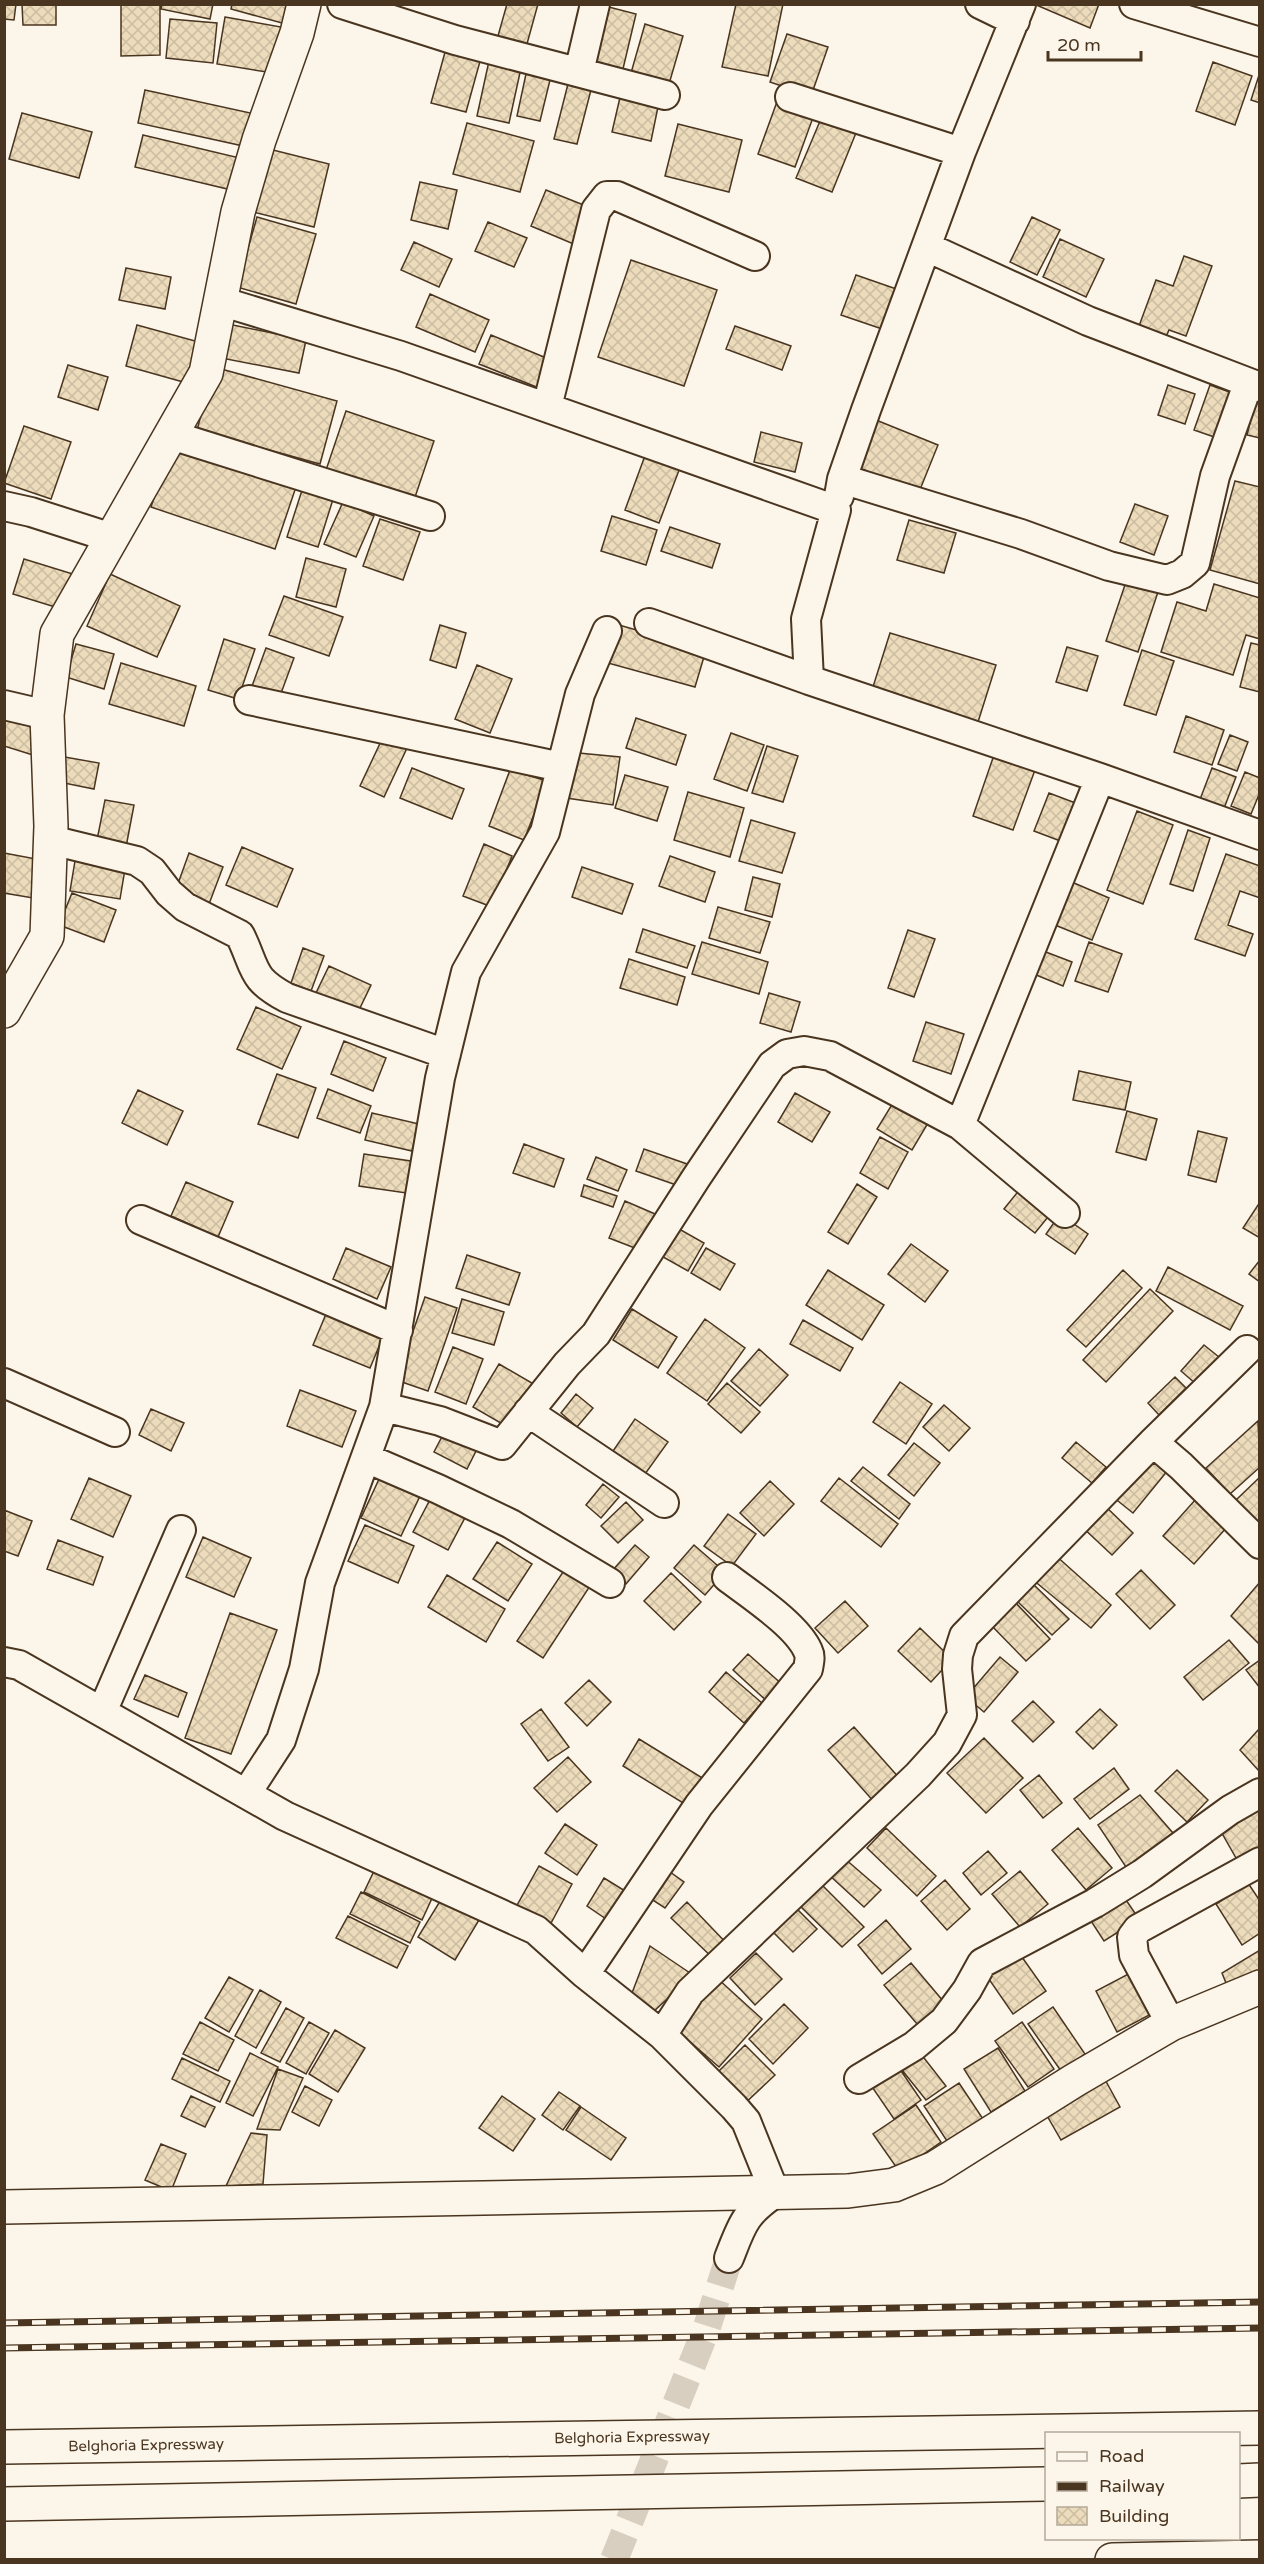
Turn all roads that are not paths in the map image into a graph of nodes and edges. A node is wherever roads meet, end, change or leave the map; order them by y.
1 (304, 4) edge
2 (342, 4) edge
3 (595, 4) edge
4 (980, 4) edge
5 (1134, 4) edge
6 (1018, 13) edge
7 (1260, 42) edge
8 (579, 72) junction
9 (665, 95) dead end
10 (790, 97) dead end
11 (961, 152) junction
12 (927, 247) junction
13 (755, 256) dead end
14 (220, 301) junction
15 (1254, 386) edge
16 (547, 406) junction
17 (171, 435) junction
18 (842, 478) junction
19 (4, 506) edge
20 (836, 510) junction
21 (430, 516) dead end
22 (112, 538) junction
23 (649, 623) dead end
24 (606, 631) dead end
25 (809, 680) junction
26 (249, 700) dead end
27 (4, 705) edge
28 (47, 715) junction
29 (561, 767) junction
30 (1100, 778) junction
31 (1260, 835) edge
32 (51, 840) junction
33 (4, 1011) edge
34 (446, 1054) junction
35 (960, 1125) junction
36 (1065, 1213) dead end
37 (141, 1220) dead end
38 (398, 1330) junction
39 (1247, 1350) dead end
40 (4, 1383) edge
41 (384, 1407) junction
42 (528, 1412) junction
43 (115, 1432) dead end
44 (1153, 1442) junction
45 (366, 1458) junction
46 (664, 1503) dead end
47 (181, 1530) dead end
48 (1260, 1544) edge
49 (727, 1577) dead end
50 (610, 1583) dead end
51 (4, 1662) edge
52 (102, 1712) junction
53 (1260, 1793) edge
54 (246, 1794) junction
55 (1260, 1862) edge
56 (585, 1974) junction
57 (1260, 1987) edge
58 (1171, 2024) junction
59 (662, 2035) junction
60 (859, 2079) dead end
61 (775, 2193) junction
62 (4, 2207) edge
63 (729, 2258) tunnel mouth
64 (1260, 2428) edge
65 (4, 2447) edge
66 (1260, 2480) edge
67 (1240, 2481) edge
68 (1045, 2484) edge
69 (4, 2504) edge
70 (1260, 2558) edge
71 (1112, 2559) edge

1 - 14 main road
2 - 8 street
3 - 8 street
4 - 6 street
5 - 7 street
6 - 11 street
8 - 9 street
10 - 11 street
11 - 12 street
12 - 15 street
12 - 18 street
13 - 16 street
14 - 16 street
14 - 17 main road
15 - 18 street
16 - 20 street
17 - 21 street
17 - 22 main road
18 - 20 street
19 - 22 street
20 - 25 street
22 - 28 main road
23 - 25 street
24 - 29 street
25 - 30 street
26 - 29 street
27 - 28 street
28 - 32 main road
29 - 34 street
30 - 31 street
30 - 35 street
32 - 33 main road
32 - 34 street
34 - 38 street
35 - 36 street
35 - 42 street
37 - 38 street
38 - 41 street
39 - 44 street
40 - 43 street
41 - 42 street
41 - 45 street
42 - 46 street
44 - 48 street
44 - 59 street
45 - 50 street
45 - 54 street
47 - 52 street
49 - 56 street
51 - 52 street
52 - 54 street
53 - 60 street
54 - 56 street
55 - 58 street
56 - 59 street
57 - 58 main road
58 - 61 main road
59 - 61 street
61 - 62 main road
61 - 63 street
64 - 65 main road, Belghoria Expressway
66 - 67 main road
68 - 69 main road
70 - 71 main road

